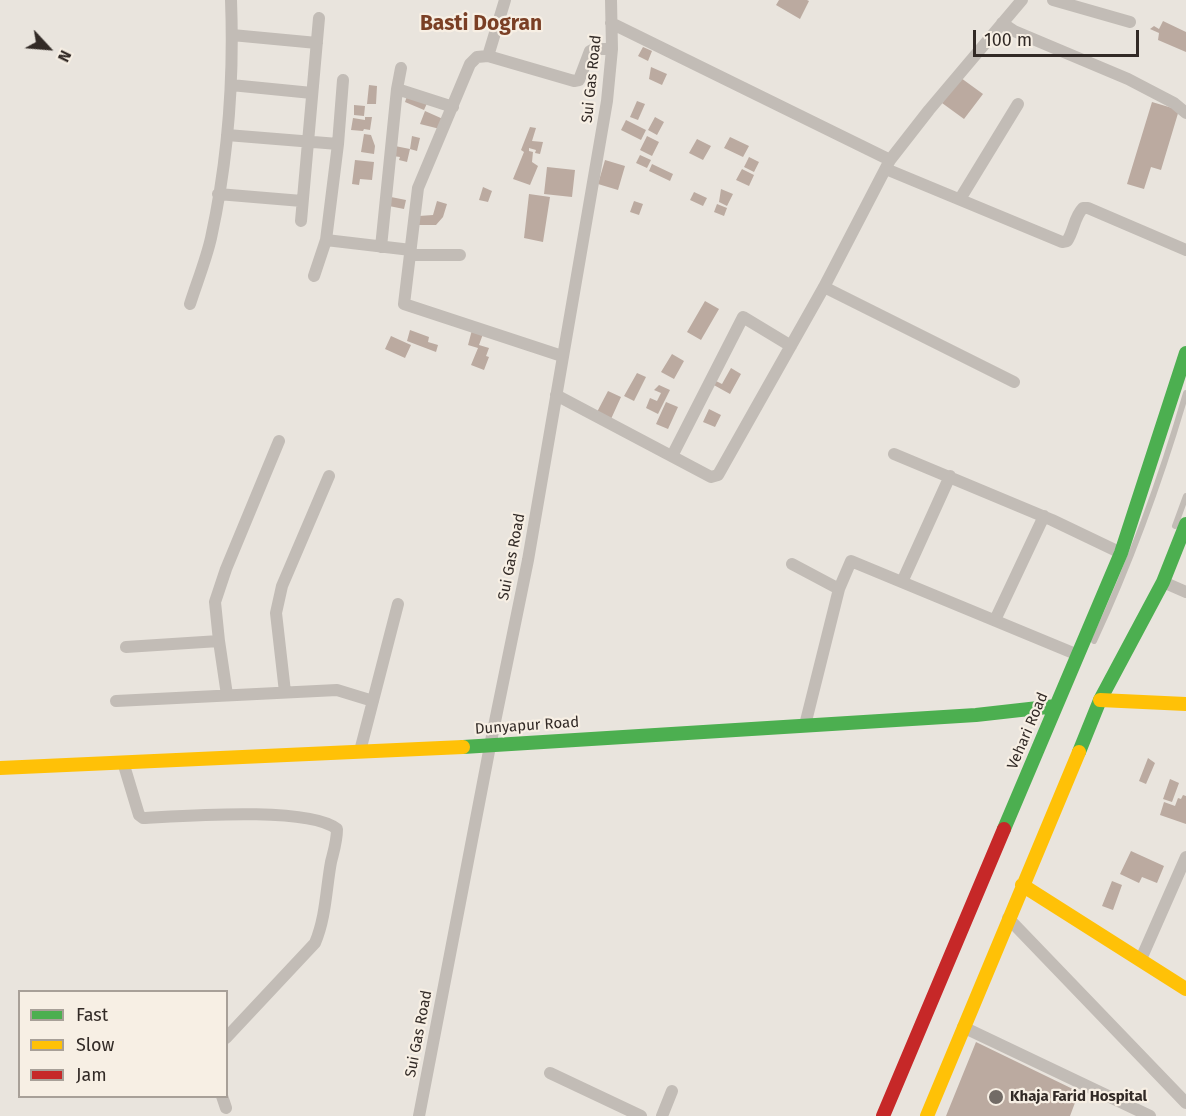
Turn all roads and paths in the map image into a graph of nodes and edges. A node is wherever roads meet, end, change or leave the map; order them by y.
1 (231, 0) edge
2 (505, 0) edge
3 (611, 0) edge
4 (1022, 0) edge
5 (1053, 0) edge
6 (319, 18) dead end
7 (1130, 22) dead end
8 (611, 23) junction
9 (1002, 23) junction
10 (232, 35) junction
11 (317, 43) junction
12 (612, 49) junction
13 (488, 56) junction
14 (401, 68) dead end
15 (343, 80) dead end
16 (231, 85) junction
17 (397, 89) junction
18 (312, 93) junction
19 (1017, 104) dead end
20 (453, 107) junction
21 (1186, 114) edge
22 (227, 135) junction
23 (308, 141) junction
24 (338, 144) junction
25 (888, 164) junction
26 (218, 194) junction
27 (960, 199) junction
28 (302, 201) junction
29 (300, 221) dead end
30 (326, 240) junction
31 (381, 247) junction
32 (1186, 250) edge
33 (411, 252) junction
34 (460, 255) dead end
35 (314, 276) dead end
36 (824, 287) junction
37 (190, 304) dead end
38 (791, 346) junction
39 (1186, 353) edge
40 (562, 356) junction
41 (1014, 382) dead end
42 (1186, 393) edge
43 (555, 395) junction
44 (279, 441) dead end
45 (894, 454) dead end
46 (672, 456) junction
47 (329, 476) dead end
48 (950, 476) junction
49 (1186, 496) edge
50 (1044, 516) junction
51 (1180, 526) edge
52 (1121, 553) junction
53 (792, 564) dead end
54 (902, 582) junction
55 (1163, 582) junction
56 (839, 589) junction
57 (1186, 592) edge
58 (398, 604) dead end
59 (995, 620) junction
60 (219, 641) junction
61 (126, 647) dead end
62 (1083, 658) junction
63 (1109, 666) dead end
64 (285, 692) junction
65 (227, 695) junction
66 (1100, 700) junction
67 (116, 701) dead end
68 (373, 701) junction
69 (1186, 704) edge
70 (1056, 706) junction
71 (805, 725) junction
72 (490, 746) junction
73 (360, 751) junction
74 (123, 762) junction
75 (0, 768) edge
76 (1186, 857) edge
77 (1022, 885) junction
78 (1008, 918) junction
79 (1141, 959) junction
80 (1186, 989) edge
81 (963, 1027) junction
82 (228, 1036) edge
83 (550, 1073) dead end
84 (672, 1091) dead end
85 (1186, 1103) edge
86 (419, 1116) edge
87 (641, 1116) edge
88 (662, 1116) edge
89 (883, 1116) edge
90 (927, 1116) edge
91 (1150, 1116) edge

1 - 10 street
2 - 13 street
3 - 8 street, Sui Gas Road
4 - 9 street
5 - 7 street
6 - 11 street
8 - 12 street, Sui Gas Road
8 - 25 street
9 - 21 street
9 - 25 street
10 - 11 street
10 - 16 street
11 - 18 street
12 - 13 street
12 - 40 street, Sui Gas Road
13 - 20 street
14 - 17 street
15 - 24 street
16 - 18 street
16 - 22 street
17 - 20 street
17 - 31 street
18 - 23 street
19 - 27 street
20 - 33 street
22 - 23 street
22 - 26 street
23 - 24 street
23 - 28 street
24 - 30 street
25 - 27 street
25 - 36 street
26 - 28 street
26 - 37 street
27 - 32 street
28 - 29 street
30 - 31 street
30 - 35 street
31 - 33 street
33 - 34 street
33 - 40 street
36 - 38 street
36 - 41 street
38 - 46 street
38 - 46 street
39 - 52 main road, Vehari Road
40 - 43 street, Sui Gas Road
42 - 62 lane
43 - 46 street
43 - 72 street, Sui Gas Road
44 - 60 street
45 - 48 street
47 - 64 street
48 - 50 street
48 - 54 street
49 - 51 lane
50 - 52 street
50 - 59 street
51 - 55 main road
52 - 62 main road, Vehari Road
53 - 56 street
54 - 56 street
54 - 59 street
55 - 57 street
55 - 66 main road
56 - 71 street
58 - 68 street
59 - 62 street
60 - 61 street
60 - 65 street
62 - 70 main road, Vehari Road
63 - 66 lane
64 - 65 street
64 - 68 street
65 - 67 street
66 - 69 main road
66 - 77 main road
68 - 73 street
70 - 71 main road, Dunyapur Road
70 - 89 main road, Vehari Road
71 - 72 main road, Dunyapur Road
72 - 73 main road, Dunyapur Road
72 - 86 street, Sui Gas Road
73 - 74 main road, Dunyapur Road
74 - 75 main road, Dunyapur Road
74 - 82 street
76 - 79 street
77 - 78 main road
77 - 79 main road
78 - 81 main road
78 - 85 street
79 - 80 main road
81 - 90 main road
81 - 91 street
83 - 87 street
84 - 88 street

